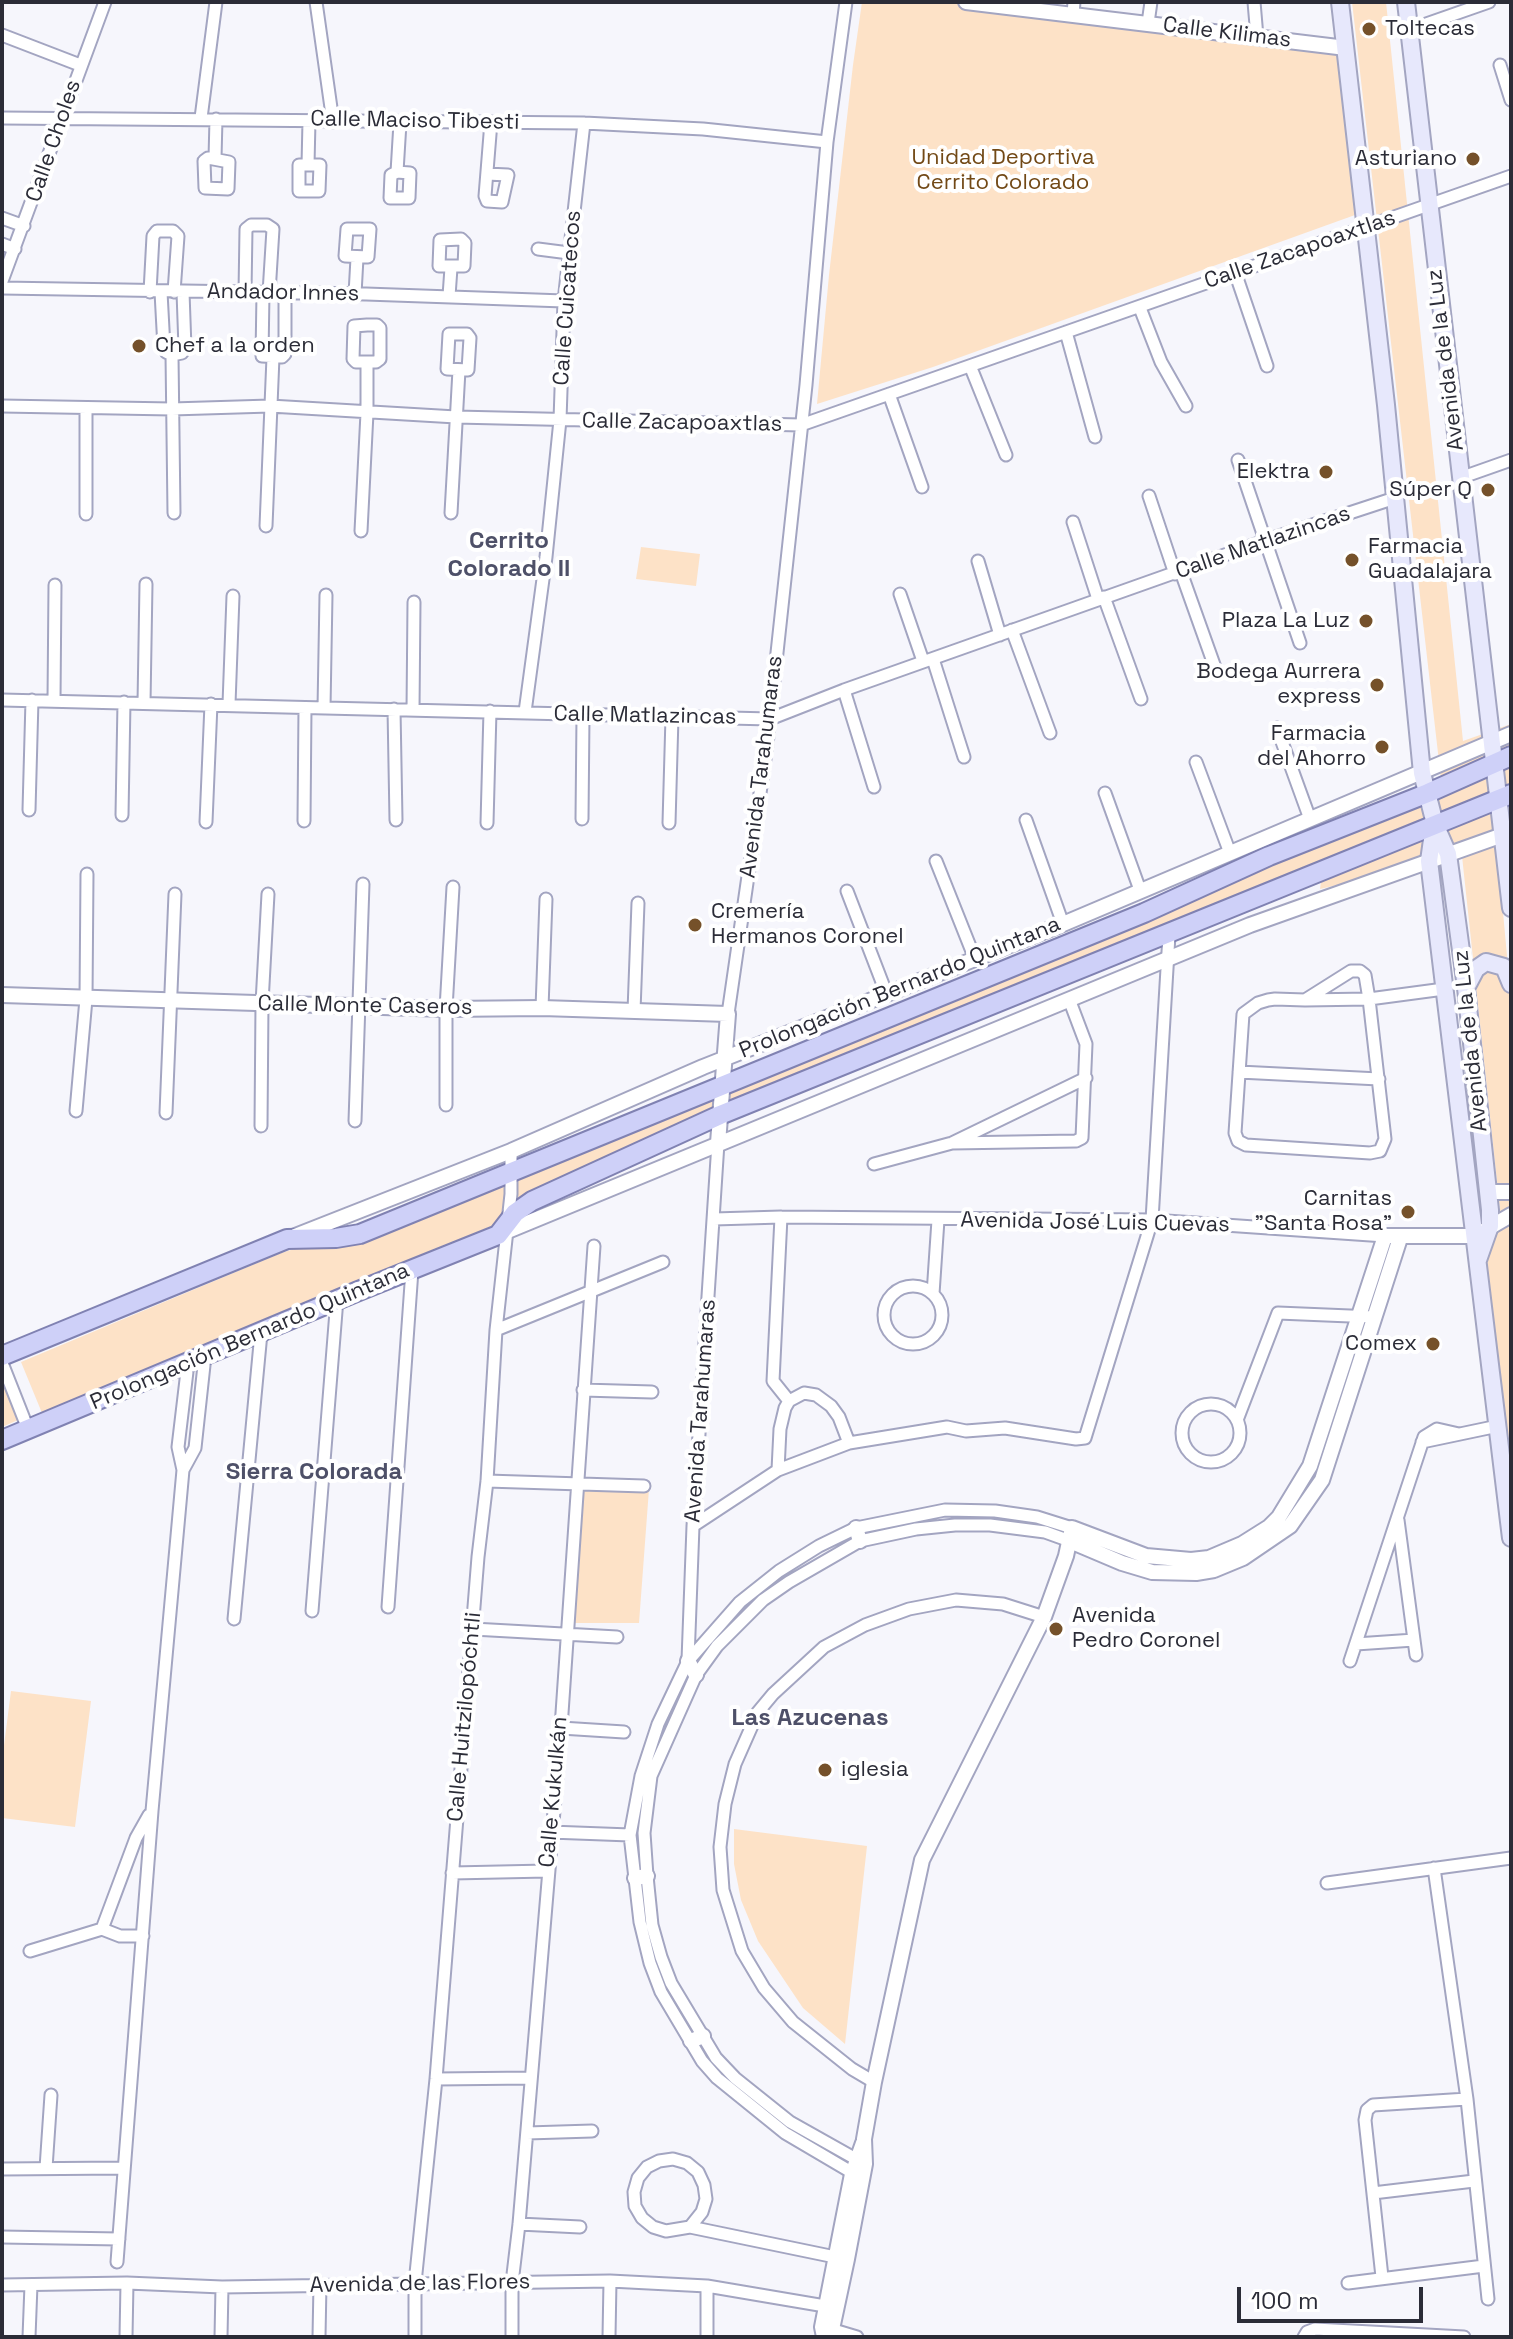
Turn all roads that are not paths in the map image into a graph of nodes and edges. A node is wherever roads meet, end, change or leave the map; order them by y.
1 (105, 2) edge
2 (216, 2) edge
3 (316, 2) edge
4 (846, 2) edge
5 (966, 2) edge
6 (1151, 2) edge
7 (1254, 2) edge
8 (1340, 2) edge
9 (1406, 2) edge
10 (1489, 2) edge
11 (999, 4) edge
12 (1073, 8) edge
13 (1148, 23) junction
14 (1409, 30) junction
15 (2, 35) edge
16 (1257, 37) junction
17 (1346, 48) junction
18 (80, 65) junction
19 (1500, 65) dead end
20 (1511, 100) edge
21 (2, 118) edge
22 (201, 118) junction
23 (216, 119) junction
24 (63, 120) junction
25 (309, 121) junction
26 (333, 122) junction
27 (491, 122) junction
28 (400, 123) junction
29 (584, 123) junction
30 (827, 142) junction
31 (215, 158) dead end
32 (308, 165) dead end
33 (397, 172) dead end
34 (487, 174) dead end
35 (1511, 176) edge
36 (1429, 205) junction
37 (2, 218) edge
38 (24, 226) junction
39 (1366, 228) junction
40 (2, 244) edge
41 (15, 249) junction
42 (538, 249) dead end
43 (569, 253) junction
44 (357, 258) dead end
45 (451, 268) dead end
46 (1235, 272) junction
47 (2, 281) edge
48 (2, 288) edge
49 (167, 292) junction
50 (245, 292) junction
51 (266, 293) junction
52 (285, 293) junction
53 (355, 294) junction
54 (449, 296) junction
55 (564, 301) junction
56 (1140, 308) junction
57 (1066, 332) junction
58 (172, 355) junction
59 (273, 357) junction
60 (367, 362) dead end
61 (1267, 366) dead end
62 (971, 368) junction
63 (459, 370) dead end
64 (889, 394) junction
65 (2, 406) edge
66 (270, 406) junction
67 (1186, 406) dead end
68 (86, 408) junction
69 (172, 409) junction
70 (367, 413) junction
71 (456, 417) junction
72 (560, 420) junction
73 (801, 425) junction
74 (1095, 437) dead end
75 (1006, 455) dead end
76 (1238, 460) dead end
77 (1511, 460) edge
78 (1460, 478) junction
79 (922, 487) dead end
80 (1149, 496) dead end
81 (1395, 498) junction
82 (174, 513) dead end
83 (451, 513) dead end
84 (86, 514) dead end
85 (1073, 522) dead end
86 (266, 526) dead end
87 (361, 531) dead end
88 (1264, 541) junction
89 (978, 561) dead end
90 (1178, 573) junction
91 (146, 584) dead end
92 (55, 585) dead end
93 (900, 594) dead end
94 (326, 595) dead end
95 (233, 596) dead end
96 (1101, 598) junction
97 (414, 602) dead end
98 (1006, 632) junction
99 (1300, 643) dead end
100 (928, 660) junction
101 (1217, 673) dead end
102 (844, 690) junction
103 (1141, 699) dead end
104 (2, 700) edge
105 (32, 700) junction
106 (54, 700) junction
107 (124, 702) junction
108 (144, 703) junction
109 (211, 704) junction
110 (229, 704) junction
111 (305, 708) junction
112 (324, 708) junction
113 (394, 709) junction
114 (413, 710) junction
115 (490, 711) junction
116 (525, 712) junction
117 (583, 716) junction
118 (672, 717) junction
119 (770, 719) junction
120 (1277, 728) dead end
121 (1050, 733) dead end
122 (1511, 734) edge
123 (1490, 743) junction
124 (1511, 756) edge
125 (964, 757) dead end
126 (1196, 762) dead end
127 (1493, 765) junction
128 (1422, 773) junction
129 (874, 787) dead end
130 (1105, 793) dead end
131 (1428, 793) junction
132 (1504, 797) edge
133 (29, 810) dead end
134 (122, 815) dead end
135 (582, 819) dead end
136 (1310, 819) junction
137 (396, 820) dead end
138 (1026, 820) dead end
139 (304, 821) dead end
140 (206, 822) dead end
141 (487, 823) dead end
142 (669, 823) dead end
143 (1435, 824) junction
144 (1507, 834) edge
145 (1230, 853) junction
146 (1448, 854) junction
147 (936, 861) dead end
148 (1429, 861) junction
149 (87, 874) dead end
150 (363, 884) dead end
151 (453, 887) dead end
152 (1140, 890) junction
153 (847, 891) dead end
154 (175, 894) dead end
155 (268, 894) dead end
156 (546, 899) dead end
157 (638, 903) dead end
158 (1511, 908) edge
159 (1063, 924) junction
160 (1169, 935) junction
161 (1168, 958) junction
162 (975, 959) junction
163 (1511, 984) edge
164 (1466, 988) junction
165 (1444, 989) junction
166 (2, 995) edge
167 (887, 995) junction
168 (86, 999) junction
169 (1069, 999) junction
170 (1369, 999) junction
171 (169, 1000) junction
172 (1305, 1000) junction
173 (262, 1003) junction
174 (357, 1006) junction
175 (542, 1008) junction
176 (446, 1009) junction
177 (634, 1011) junction
178 (728, 1014) junction
179 (725, 1058) junction
180 (1239, 1072) junction
181 (1086, 1078) junction
182 (1379, 1079) junction
183 (722, 1084) junction
184 (446, 1105) dead end
185 (76, 1111) dead end
186 (166, 1113) dead end
187 (720, 1115) junction
188 (355, 1121) dead end
189 (261, 1126) dead end
190 (718, 1143) junction
191 (952, 1143) junction
192 (511, 1151) junction
193 (874, 1164) dead end
194 (511, 1174) junction
195 (1488, 1192) junction
196 (1511, 1192) edge
197 (1511, 1215) edge
198 (781, 1217) junction
199 (714, 1219) junction
200 (938, 1220) junction
201 (1152, 1220) junction
202 (1490, 1226) junction
203 (504, 1229) junction
204 (1475, 1236) junction
205 (1393, 1237) junction
206 (287, 1239) junction
207 (594, 1246) dead end
208 (1478, 1260) junction
209 (663, 1262) dead end
210 (412, 1270) junction
211 (591, 1292) junction
212 (933, 1294) junction
213 (337, 1299) junction
214 (1367, 1316) junction
215 (496, 1330) junction
216 (261, 1333) junction
217 (2, 1356) edge
218 (196, 1359) junction
219 (2, 1363) edge
220 (583, 1390) junction
221 (652, 1392) dead end
222 (789, 1401) junction
223 (1237, 1420) junction
224 (1498, 1426) junction
225 (28, 1429) junction
226 (2, 1440) edge
227 (849, 1443) junction
228 (183, 1470) junction
229 (778, 1470) junction
230 (487, 1481) junction
231 (576, 1484) junction
232 (644, 1486) dead end
233 (1398, 1517) junction
234 (693, 1526) junction
235 (858, 1534) junction
236 (1071, 1535) junction
237 (1511, 1538) edge
238 (388, 1607) dead end
239 (312, 1611) dead end
240 (1044, 1617) junction
241 (234, 1619) dead end
242 (473, 1629) junction
243 (567, 1634) junction
244 (617, 1637) dead end
245 (1414, 1640) junction
246 (1356, 1644) junction
247 (1416, 1655) dead end
248 (688, 1661) junction
249 (1350, 1661) dead end
250 (696, 1675) junction
251 (561, 1728) junction
252 (624, 1732) dead end
253 (152, 1811) junction
254 (550, 1832) junction
255 (630, 1835) junction
256 (1511, 1858) edge
257 (1434, 1868) junction
258 (547, 1871) junction
259 (452, 1873) junction
260 (641, 1877) junction
261 (1327, 1883) dead end
262 (102, 1929) junction
263 (143, 1936) junction
264 (30, 1951) dead end
265 (531, 2078) junction
266 (436, 2079) junction
267 (874, 2082) junction
268 (51, 2095) dead end
269 (1467, 2099) junction
270 (592, 2131) dead end
271 (527, 2133) junction
272 (46, 2168) junction
273 (122, 2168) junction
274 (2, 2169) edge
275 (858, 2169) junction
276 (1474, 2181) junction
277 (1373, 2193) junction
278 (519, 2224) junction
279 (580, 2227) dead end
280 (690, 2227) junction
281 (2, 2237) edge
282 (119, 2239) junction
283 (841, 2258) junction
284 (117, 2262) dead end
285 (1484, 2266) junction
286 (1382, 2277) junction
287 (610, 2281) junction
288 (127, 2283) junction
289 (415, 2283) junction
290 (512, 2283) junction
291 (1348, 2283) dead end
292 (320, 2284) junction
293 (2, 2285) edge
294 (31, 2285) junction
295 (707, 2286) junction
296 (222, 2287) junction
297 (1488, 2299) dead end
298 (832, 2307) junction
299 (826, 2333) edge
300 (1385, 2336) edge
301 (29, 2337) edge
302 (126, 2337) edge
303 (221, 2337) edge
304 (319, 2337) edge
305 (415, 2337) edge
306 (512, 2337) edge
307 (609, 2337) edge
308 (707, 2337) edge
309 (857, 2337) edge
310 (1304, 2337) edge
311 (1464, 2337) edge

1 - 18 street, Calle Choles
2 - 22 street
3 - 26 street
4 - 30 street, Avenida Tarahumaras
5 - 11 street, Calle Kilimas
6 - 13 street
7 - 16 street
8 - 17 main road, Avenida de la Luz
9 - 14 main road, Avenida de la Luz
10 - 14 street
11 - 12 street, Calle Kilimas
12 - 13 street, Calle Kilimas
13 - 16 street, Calle Kilimas
14 - 36 main road, Avenida de la Luz
15 - 18 street
16 - 17 street, Calle Kilimas
17 - 39 main road, Avenida de la Luz
18 - 24 street, Calle Choles
19 - 20 street
21 - 24 street, Calle Maciso Tibesti
22 - 23 street, Calle Maciso Tibesti
22 - 24 street, Calle Maciso Tibesti
23 - 25 street, Calle Maciso Tibesti
23 - 31 street
24 - 38 street, Calle Choles
25 - 26 street, Calle Maciso Tibesti
25 - 32 street
26 - 28 street, Calle Maciso Tibesti
27 - 28 street, Calle Maciso Tibesti
27 - 29 street, Calle Maciso Tibesti
27 - 34 street
28 - 33 street
29 - 30 street, Calle Maciso Tibesti
29 - 43 street, Calle Cuicatecos
30 - 73 street, Avenida Tarahumaras
35 - 36 street, Calle Zacapoaxtlas
36 - 39 street, Calle Zacapoaxtlas
36 - 78 main road, Avenida de la Luz
37 - 38 street
38 - 41 street, Calle Choles
39 - 46 street, Calle Zacapoaxtlas
39 - 81 main road, Avenida de la Luz
40 - 41 street
41 - 47 street, Calle Choles
42 - 43 street
43 - 55 street, Calle Cuicatecos
44 - 53 street
45 - 54 street
46 - 56 street, Calle Zacapoaxtlas
46 - 61 street
48 - 49 street, Andador Innes
49 - 49 street
49 - 50 street, Andador Innes
49 - 58 street
49 - 58 street
50 - 51 street, Andador Innes
50 - 51 street
51 - 52 street, Andador Innes
51 - 59 street
52 - 53 street, Andador Innes
52 - 59 street
53 - 54 street, Andador Innes
54 - 55 street, Andador Innes
55 - 72 street, Calle Cuicatecos
56 - 57 street, Calle Zacapoaxtlas
56 - 67 street
57 - 62 street, Calle Zacapoaxtlas
57 - 74 street
58 - 69 street
59 - 66 street
60 - 70 street
62 - 64 street, Calle Zacapoaxtlas
62 - 75 street
63 - 71 street
64 - 73 street, Calle Zacapoaxtlas
64 - 79 street
65 - 68 street, Calle Zacapoaxtlas
66 - 69 street, Calle Zacapoaxtlas
66 - 70 street, Calle Zacapoaxtlas
66 - 86 street
68 - 69 street, Calle Zacapoaxtlas
68 - 84 street
69 - 82 street
70 - 71 street, Calle Zacapoaxtlas
70 - 87 street
71 - 72 street, Calle Zacapoaxtlas
71 - 83 street
72 - 73 street, Calle Zacapoaxtlas
72 - 116 street, Calle Cuicatecos
73 - 119 street, Avenida Tarahumaras
76 - 88 street
77 - 78 street
78 - 123 main road, Avenida de la Luz
80 - 90 street
81 - 88 street, Calle Matlazincas
81 - 128 main road, Avenida de la Luz
85 - 96 street
88 - 90 street, Calle Matlazincas
88 - 99 street
89 - 98 street
90 - 96 street, Calle Matlazincas
90 - 101 street
91 - 108 street
92 - 106 street
93 - 100 street
94 - 112 street
95 - 110 street
96 - 98 street, Calle Matlazincas
96 - 103 street
97 - 114 street
98 - 100 street, Calle Matlazincas
98 - 121 street
100 - 102 street, Calle Matlazincas
100 - 125 street
102 - 119 street, Calle Matlazincas
102 - 129 street
104 - 105 street, Calle Matlazincas
105 - 106 street, Calle Matlazincas
105 - 133 street
106 - 107 street, Calle Matlazincas
107 - 108 street, Calle Matlazincas
107 - 134 street
108 - 109 street, Calle Matlazincas
109 - 110 street, Calle Matlazincas
109 - 140 street
110 - 111 street, Calle Matlazincas
111 - 112 street, Calle Matlazincas
111 - 139 street
112 - 113 street, Calle Matlazincas
113 - 114 street, Calle Matlazincas
113 - 137 street
114 - 115 street, Calle Matlazincas
115 - 116 street, Calle Matlazincas
115 - 141 street
116 - 117 street, Calle Matlazincas
117 - 118 street, Calle Matlazincas
117 - 135 street
118 - 119 street, Calle Matlazincas
118 - 142 street
119 - 178 street, Avenida Tarahumaras
120 - 136 street
122 - 123 street, Prolongación Bernardo Quintana
123 - 127 main road, Avenida de la Luz
123 - 128 street, Prolongación Bernardo Quintana
124 - 127 main road, Prolongación Bernardo Quintana
126 - 145 street
127 - 131 main road, Prolongación Bernardo Quintana
127 - 132 main road, Avenida de la Luz
128 - 131 main road, Avenida de la Luz
128 - 136 street, Prolongación Bernardo Quintana
130 - 152 street
131 - 143 main road, Avenida de la Luz
131 - 183 main road, Prolongación Bernardo Quintana
132 - 143 main road, Prolongación Bernardo Quintana
132 - 144 main road, Avenida de la Luz
136 - 145 street, Prolongación Bernardo Quintana
138 - 159 street
143 - 146 main road, Avenida de la Luz
143 - 148 main road, Avenida de la Luz
143 - 160 main road, Prolongación Bernardo Quintana
144 - 146 street, Prolongación Bernardo Quintana
144 - 158 main road, Avenida de la Luz
145 - 152 street, Prolongación Bernardo Quintana
146 - 148 street, Prolongación Bernardo Quintana
146 - 164 main road, Avenida de la Luz
147 - 162 street
148 - 161 street, Prolongación Bernardo Quintana
148 - 165 main road, Avenida de la Luz
149 - 168 street
150 - 174 street
151 - 176 street
152 - 159 street, Prolongación Bernardo Quintana
153 - 167 street
154 - 171 street
155 - 173 street
156 - 175 street
157 - 177 street
159 - 162 street, Prolongación Bernardo Quintana
160 - 161 street
160 - 187 main road, Prolongación Bernardo Quintana
161 - 169 street, Prolongación Bernardo Quintana
161 - 201 street
162 - 167 street, Prolongación Bernardo Quintana
163 - 164 main road
164 - 195 main road, Avenida de la Luz
165 - 170 street
165 - 204 main road, Avenida de la Luz
166 - 168 street, Calle Monte Caseros
167 - 179 street, Prolongación Bernardo Quintana
168 - 171 street, Calle Monte Caseros
168 - 185 street
169 - 181 street
169 - 190 street, Prolongación Bernardo Quintana
170 - 172 street
170 - 172 street
170 - 182 street
171 - 173 street, Calle Monte Caseros
171 - 186 street
172 - 180 street
173 - 174 street, Calle Monte Caseros
173 - 189 street
174 - 176 street, Calle Monte Caseros
174 - 188 street
175 - 176 street, Calle Monte Caseros
175 - 177 street, Calle Monte Caseros
176 - 184 street
177 - 178 street, Calle Monte Caseros
178 - 179 street, Avenida Tarahumaras
179 - 183 street, Avenida Tarahumaras
179 - 192 street, Prolongación Bernardo Quintana
180 - 182 street
180 - 182 street
181 - 191 street
181 - 191 street
183 - 187 street, Avenida Tarahumaras
183 - 194 main road, Prolongación Bernardo Quintana
187 - 190 street, Avenida Tarahumaras
187 - 203 main road, Prolongación Bernardo Quintana
190 - 199 street, Avenida Tarahumaras
190 - 203 street, Prolongación Bernardo Quintana
191 - 193 street
192 - 194 street, Calle Huitzilopóchtli
192 - 206 street, Prolongación Bernardo Quintana
194 - 203 street, Calle Huitzilopóchtli
194 - 206 main road, Prolongación Bernardo Quintana
195 - 196 street
195 - 202 main road, Avenida de la Luz
197 - 202 street
198 - 199 street, Avenida José Luis Cuevas
198 - 200 street, Avenida José Luis Cuevas
198 - 222 street
199 - 234 street, Avenida Tarahumaras
200 - 201 street, Avenida José Luis Cuevas
200 - 212 street
201 - 205 street, Avenida José Luis Cuevas
201 - 227 street
202 - 204 street
202 - 208 main road, Avenida de la Luz
203 - 210 main road, Prolongación Bernardo Quintana
203 - 215 street, Calle Huitzilopóchtli
204 - 205 street, Avenida José Luis Cuevas
204 - 208 main road, Avenida de la Luz
205 - 214 street
206 - 217 main road, Prolongación Bernardo Quintana
207 - 211 street, Calle Kukulkán
208 - 224 main road, Avenida de la Luz
209 - 211 street
210 - 213 main road, Prolongación Bernardo Quintana
210 - 238 street
211 - 215 street
211 - 220 street, Calle Kukulkán
212 - 212 street
213 - 216 main road, Prolongación Bernardo Quintana
213 - 239 street
214 - 223 street
214 - 236 street
215 - 230 street, Calle Huitzilopóchtli
216 - 218 main road, Prolongación Bernardo Quintana
216 - 241 street
218 - 225 main road, Prolongación Bernardo Quintana
218 - 228 street
218 - 228 street
219 - 225 street
220 - 221 street
220 - 231 street, Calle Kukulkán
222 - 227 street
222 - 229 street
223 - 223 street
224 - 233 street
224 - 237 main road, Avenida de la Luz
225 - 226 main road, Prolongación Bernardo Quintana
227 - 229 street
228 - 253 street
229 - 234 street
230 - 231 street
230 - 242 street, Calle Huitzilopóchtli
231 - 232 street
231 - 243 street, Calle Kukulkán
233 - 245 street
233 - 246 street
234 - 248 street, Avenida Tarahumaras
235 - 236 street
235 - 248 street
235 - 250 street
236 - 240 street
240 - 267 street
240 - 267 street
242 - 243 street
242 - 259 street, Calle Huitzilopóchtli
243 - 244 street
243 - 251 street, Calle Kukulkán
245 - 246 street
245 - 247 street
246 - 249 street
248 - 250 street
248 - 255 street
250 - 260 street
251 - 252 street
251 - 254 street, Calle Kukulkán
253 - 262 street
253 - 263 street
254 - 255 street
254 - 258 street, Calle Kukulkán
255 - 260 street
256 - 257 street
257 - 261 street
257 - 269 street
258 - 259 street
258 - 265 street, Calle Kukulkán
259 - 266 street, Calle Huitzilopóchtli
260 - 275 street
262 - 263 street
262 - 264 street
263 - 273 street
265 - 266 street
265 - 271 street, Calle Kukulkán
266 - 289 street, Calle Huitzilopóchtli
267 - 275 street
268 - 272 street
269 - 276 street
269 - 277 street
270 - 271 street
271 - 278 street, Calle Kukulkán
272 - 273 street
272 - 274 street
273 - 282 street
275 - 283 street
276 - 277 street
276 - 285 street
277 - 286 street
278 - 279 street
278 - 290 street, Calle Kukulkán
280 - 280 street
280 - 283 street
281 - 282 street
282 - 284 street
283 - 298 street
285 - 286 street
285 - 297 street
286 - 291 street
287 - 290 street, Avenida de las Flores
287 - 295 street, Avenida de las Flores
287 - 307 street
288 - 294 street, Avenida de las Flores
288 - 296 street, Avenida de las Flores
288 - 302 street
289 - 290 street, Avenida de las Flores
289 - 292 street, Avenida de las Flores
289 - 305 street, Calle Huitzilopóchtli
290 - 306 street, Calle Kukulkán
292 - 296 street, Avenida de las Flores
292 - 304 street
293 - 294 street, Avenida de las Flores
294 - 301 street
295 - 298 street, Avenida de las Flores
295 - 308 street
296 - 303 street
298 - 299 street
299 - 309 street
300 - 310 street
300 - 311 street

